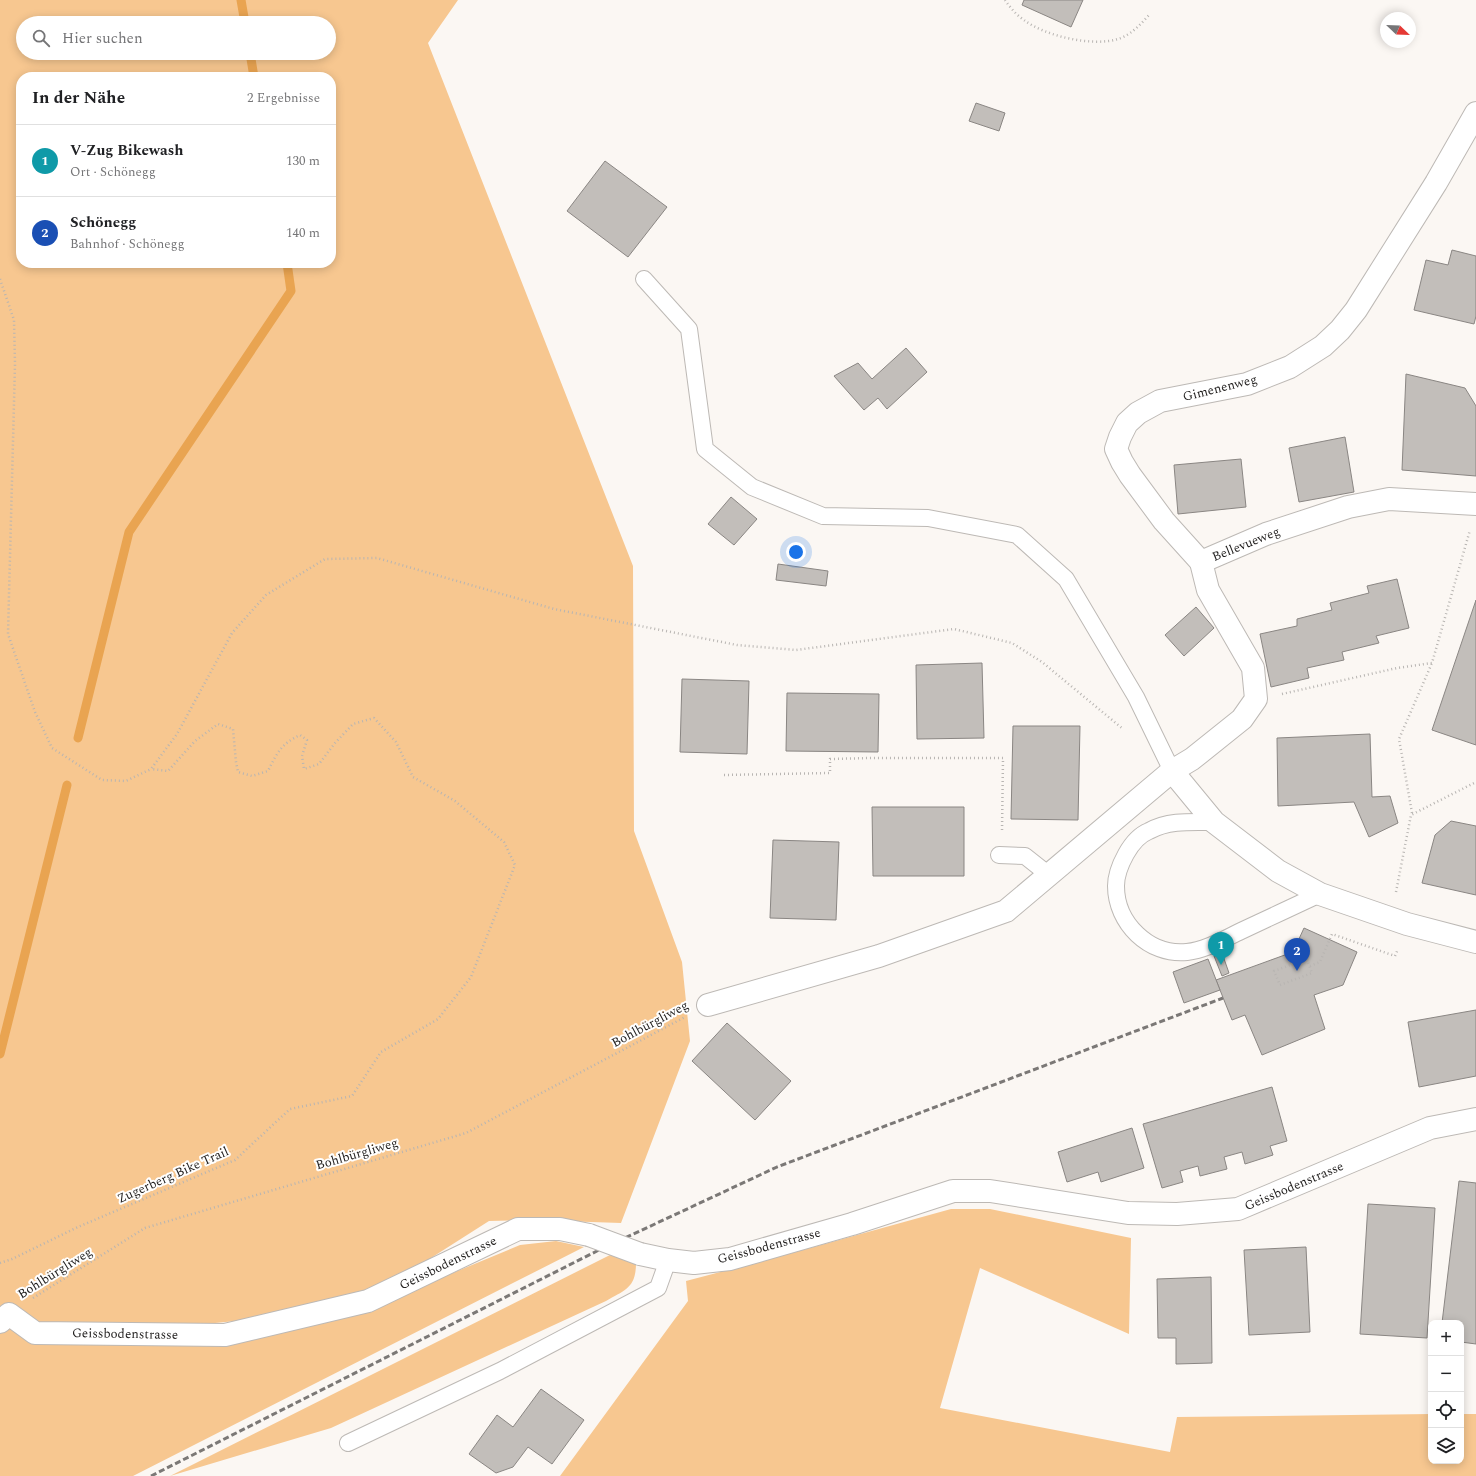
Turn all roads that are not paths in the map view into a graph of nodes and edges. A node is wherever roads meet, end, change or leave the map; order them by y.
1 (1476, 113) edge
2 (644, 279) dead end
3 (1476, 504) edge
4 (1201, 562) junction
5 (1172, 771) junction
6 (1214, 822) junction
7 (1000, 855) road end
8 (1049, 875) junction
9 (1320, 894) junction
10 (1476, 942) edge
11 (708, 1005) road end
12 (1476, 1119) edge
13 (668, 1260) junction
14 (5, 1318) edge
15 (348, 1443) dead end

1 - 4 street, Gimenenweg
2 - 5 lane
3 - 4 street, Bellevueweg
4 - 5 street, Bellevueweg
5 - 6 street
5 - 8 street
6 - 9 street
6 - 9 lane
7 - 8 lane
8 - 11 street
9 - 10 street
12 - 13 street, Geissbodenstrasse
13 - 14 street, Geissbodenstrasse, bridge
13 - 15 lane

